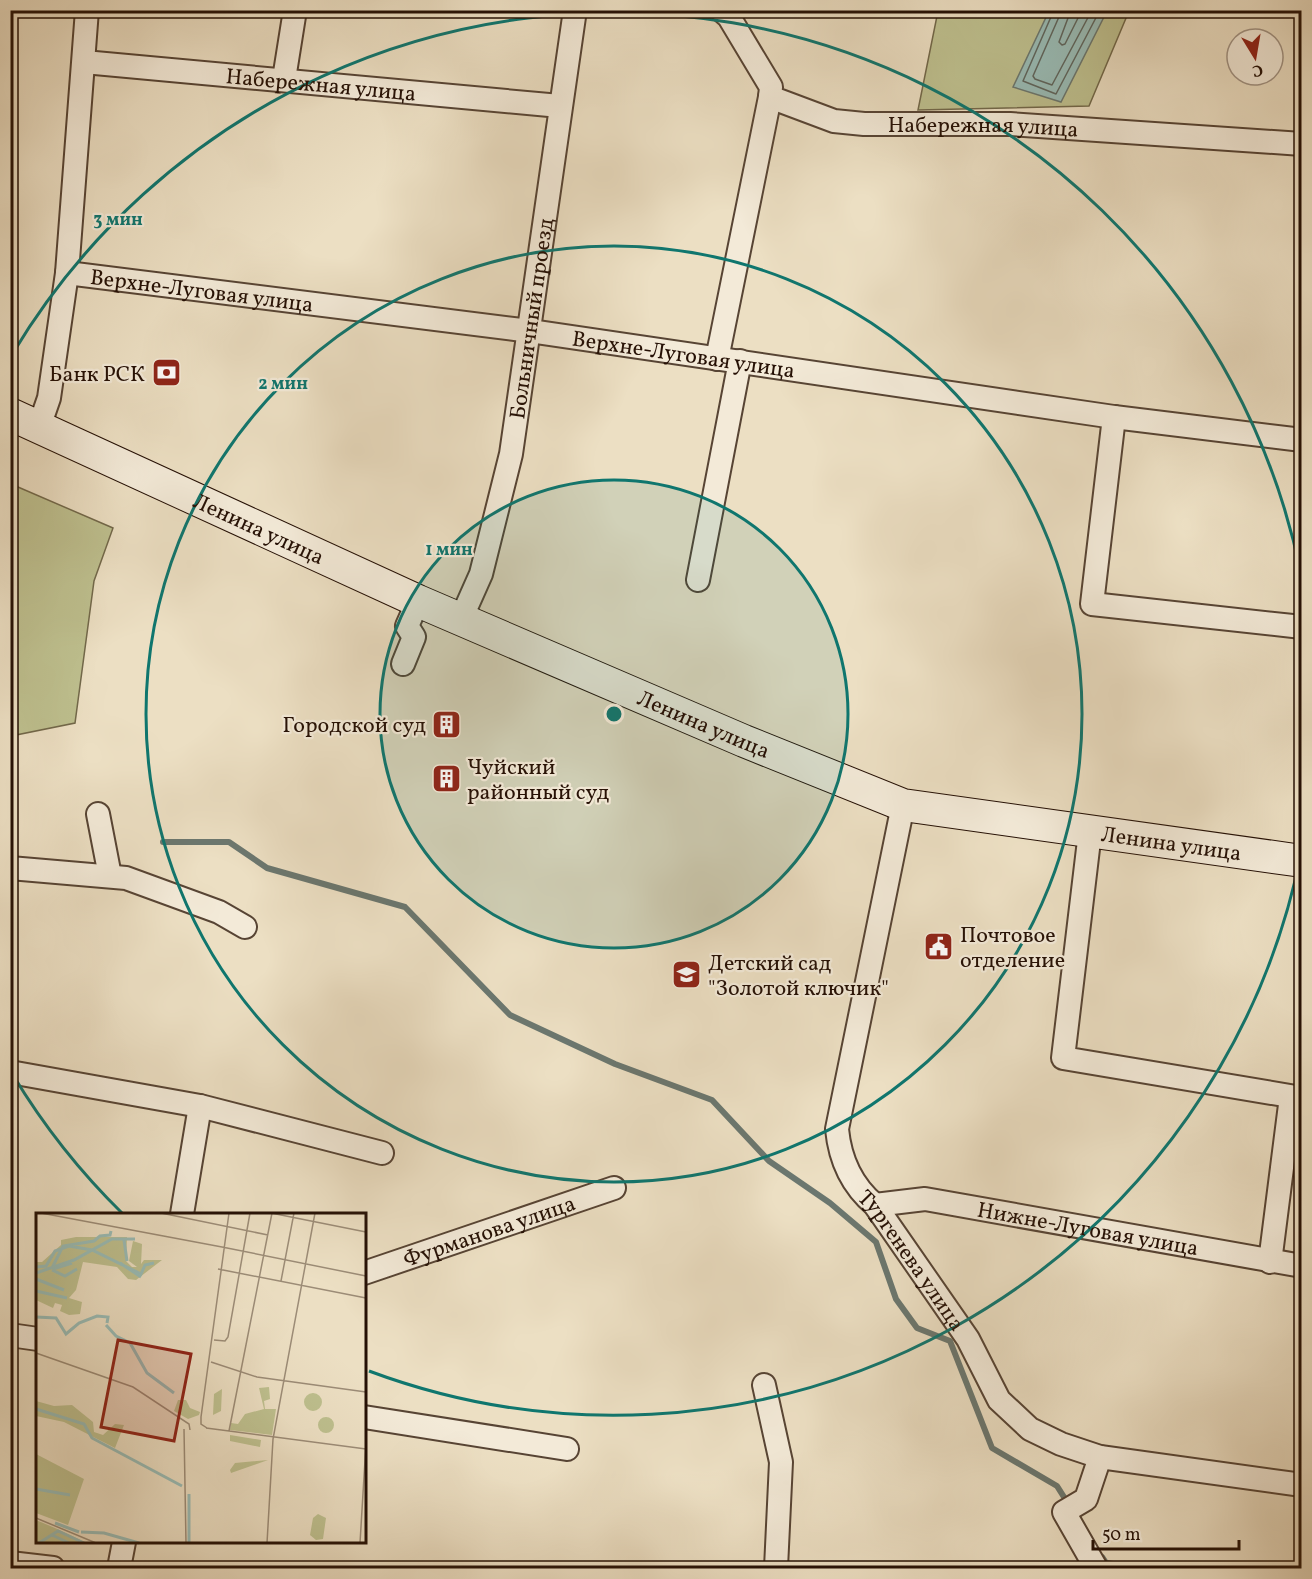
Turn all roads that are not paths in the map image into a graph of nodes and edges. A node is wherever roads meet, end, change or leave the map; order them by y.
1 (87, 10) edge
2 (295, 10) edge
3 (575, 10) edge
4 (721, 10) edge
5 (84, 62) junction
6 (284, 79) junction
7 (770, 97) junction
8 (560, 106) junction
9 (1302, 144) edge
10 (67, 273) junction
11 (530, 331) junction
12 (717, 359) junction
13 (740, 362) junction
14 (10, 414) edge
15 (1114, 417) junction
16 (39, 427) junction
17 (1302, 440) edge
18 (698, 580) dead end
19 (418, 601) junction
20 (460, 619) junction
21 (1302, 627) edge
22 (403, 664) dead end
23 (903, 805) junction
24 (98, 814) dead end
25 (1090, 832) junction
26 (1302, 861) edge
27 (10, 868) edge
28 (110, 876) junction
29 (245, 927) dead end
30 (10, 1072) edge
31 (1296, 1098) edge
32 (200, 1106) junction
33 (382, 1153) dead end
34 (614, 1188) dead end
35 (875, 1205) junction
36 (182, 1213) edge
37 (1270, 1262) junction
38 (1302, 1266) edge
39 (366, 1272) edge
40 (10, 1335) edge
41 (36, 1339) edge
42 (764, 1385) dead end
43 (366, 1417) edge
44 (567, 1449) dead end
45 (1100, 1457) junction
46 (1302, 1485) edge
47 (124, 1543) edge
48 (10, 1563) edge
49 (53, 1569) edge
50 (119, 1569) edge
51 (776, 1569) edge
52 (1096, 1569) edge

1 - 5 street
2 - 6 street
3 - 8 street, Больничный проезд
4 - 7 street
5 - 6 street, Набережная улица
5 - 10 street
6 - 8 street, Набережная улица
7 - 9 street, Набережная улица
7 - 12 street
8 - 11 street, Больничный проезд
10 - 11 street, Верхне-Луговая улица
10 - 16 street
11 - 12 street, Верхне-Луговая улица
11 - 20 street, Больничный проезд
12 - 13 street, Верхне-Луговая улица
13 - 15 street, Верхне-Луговая улица
13 - 18 street
14 - 16 main road, Ленина улица
15 - 17 street, Верхне-Луговая улица
15 - 21 street
16 - 19 main road, Ленина улица
19 - 20 main road, Ленина улица
19 - 22 street
20 - 23 main road, Ленина улица
23 - 25 main road, Ленина улица
23 - 35 street, Тургенева улица
24 - 28 street
25 - 26 main road, Ленина улица
25 - 31 street
27 - 28 street
28 - 29 street
30 - 32 street
31 - 37 street
32 - 33 street
32 - 36 street
34 - 39 street, Фурманова улица
35 - 37 street, Нижне-Луговая улица
35 - 45 street, Тургенева улица
37 - 38 street, Нижне-Луговая улица
40 - 41 street
42 - 51 street
43 - 44 street
45 - 46 street, Тургенева улица
45 - 52 street
47 - 50 street
48 - 49 street

